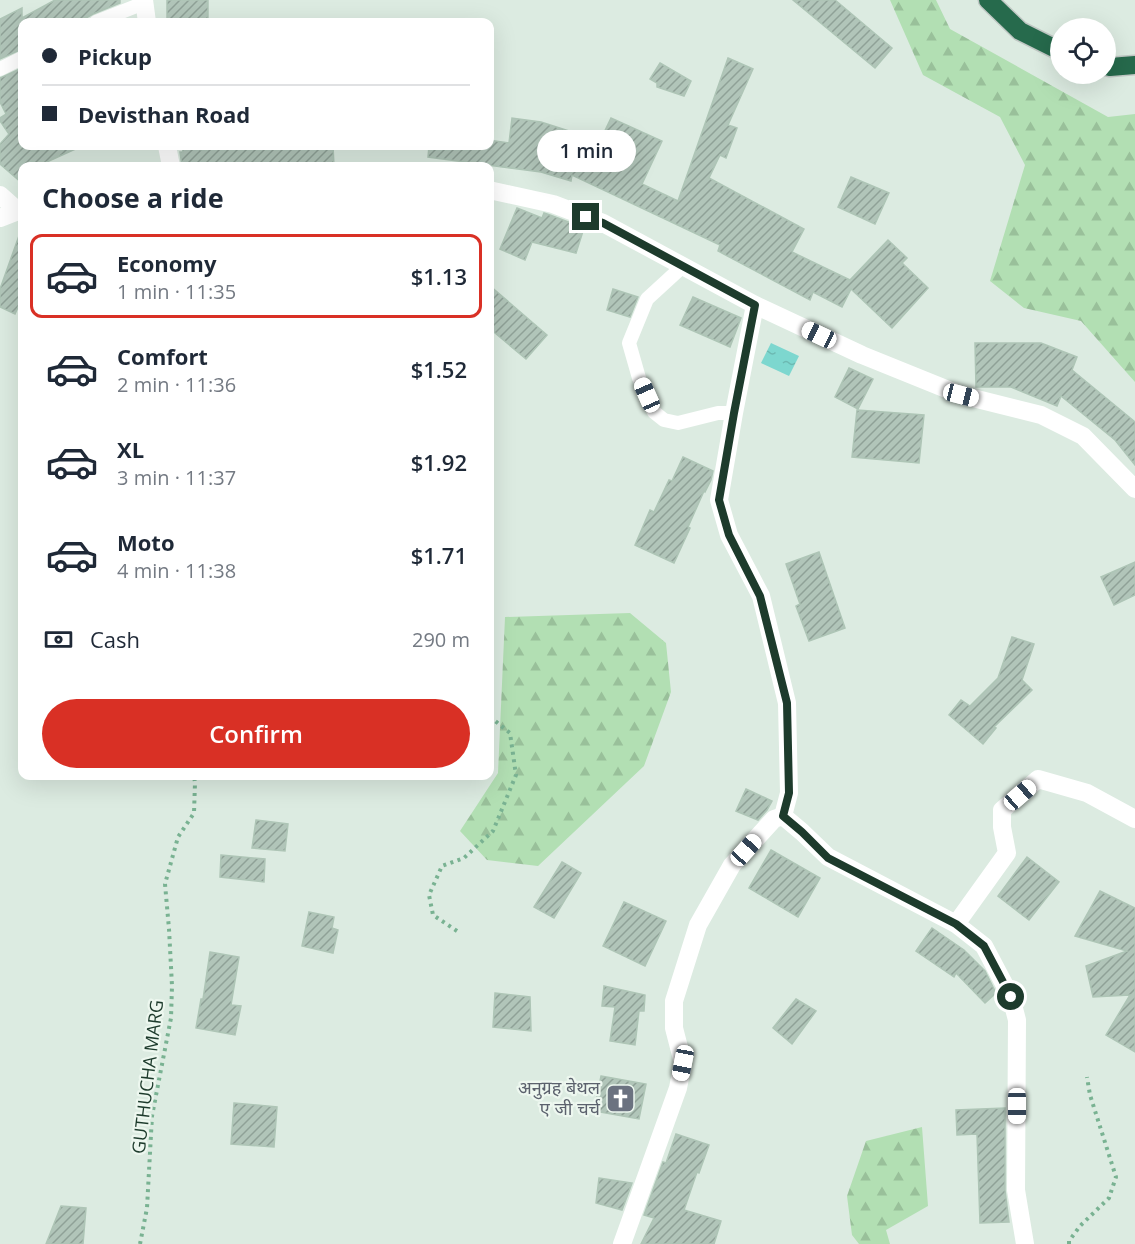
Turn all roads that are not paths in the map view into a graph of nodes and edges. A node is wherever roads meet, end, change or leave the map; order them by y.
1 (988, 0) edge
2 (144, 1) edge
3 (105, 18) edge
4 (146, 18) edge
5 (1050, 46) edge
6 (18, 60) edge
7 (1135, 65) edge
8 (1116, 67) edge
9 (0, 69) edge
10 (494, 191) edge
11 (0, 195) edge
12 (18, 210) edge
13 (18, 213) edge
14 (0, 218) edge
15 (683, 266) junction
16 (755, 305) junction
17 (734, 413) junction
18 (1135, 489) edge
19 (783, 816) junction
20 (1135, 819) edge
21 (956, 924) junction
22 (622, 1244) edge
23 (1025, 1244) edge

1 - 5 highway
2 - 3 lane
2 - 4 street
6 - 9 lane
7 - 8 highway
10 - 15 street
11 - 12 street
13 - 14 street
15 - 16 street
15 - 17 lane
16 - 17 street
16 - 18 street
17 - 19 street
19 - 21 street
19 - 22 street
20 - 21 street
21 - 23 street

